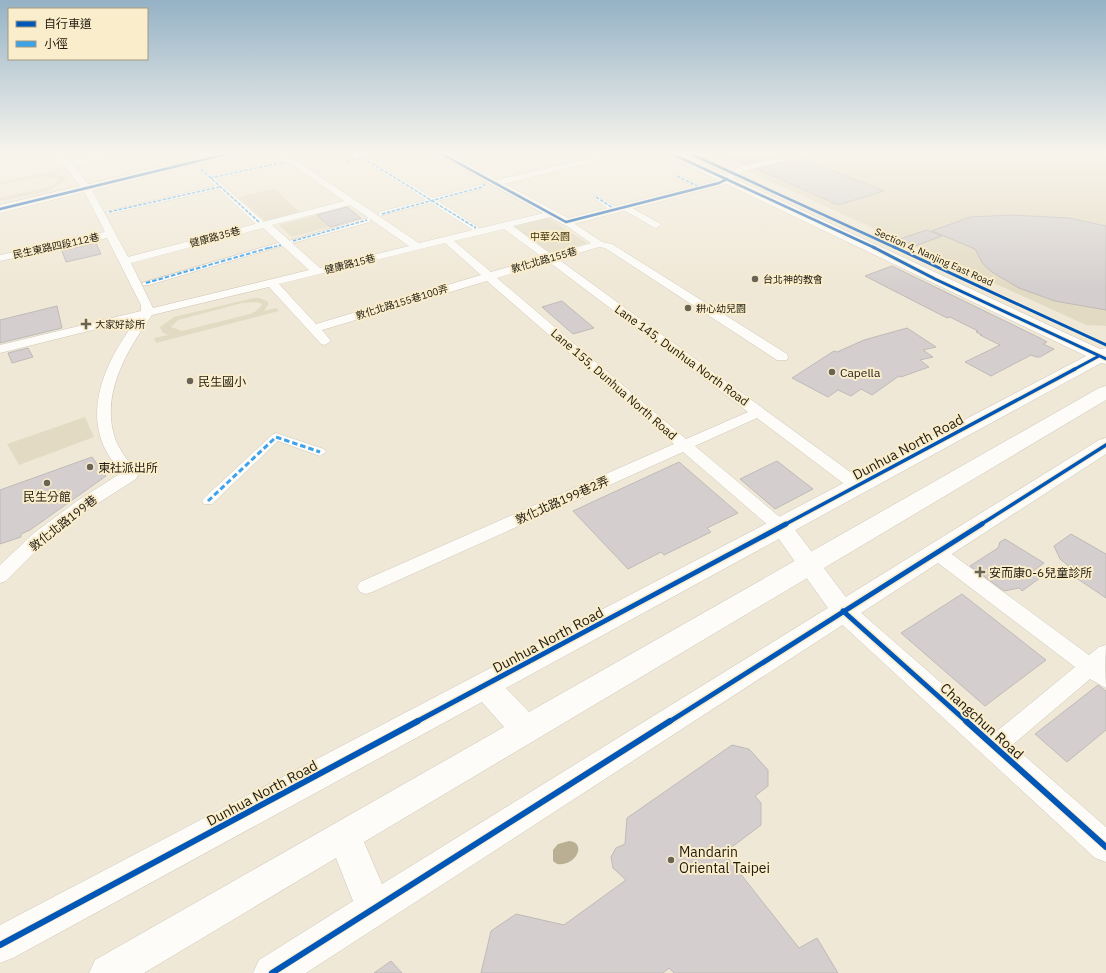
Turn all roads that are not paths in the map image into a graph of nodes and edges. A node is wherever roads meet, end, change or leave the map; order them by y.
1 (44, 198) edge
2 (92, 198) edge
3 (169, 198) edge
4 (233, 198) edge
5 (346, 198) edge
6 (429, 198) edge
7 (438, 198) edge
8 (520, 198) edge
9 (599, 198) edge
10 (655, 198) edge
11 (777, 198) edge
12 (432, 200) junction
13 (351, 202) junction
14 (619, 207) junction
15 (0, 209) edge
16 (109, 212) dead end
17 (382, 214) dead end
18 (552, 214) junction
19 (368, 220) dead end
20 (566, 222) junction
21 (263, 224) junction
22 (505, 225) junction
23 (656, 225) dead end
24 (476, 228) dead end
25 (111, 234) junction
26 (447, 240) junction
27 (293, 241) dead end
28 (599, 244) junction
29 (281, 245) dead end
30 (417, 247) junction
31 (0, 258) edge
32 (550, 258) junction
33 (125, 261) junction
34 (318, 272) junction
35 (490, 276) junction
36 (146, 283) dead end
37 (272, 283) junction
38 (147, 314) junction
39 (314, 328) junction
40 (325, 341) dead end
41 (0, 349) edge
42 (1104, 353) edge
43 (782, 357) dead end
44 (1106, 392) edge
45 (759, 412) junction
46 (685, 445) junction
47 (1106, 445) edge
48 (320, 452) dead end
49 (858, 486) junction
50 (208, 501) dead end
51 (782, 528) junction
52 (936, 552) junction
53 (810, 565) junction
54 (0, 576) edge
55 (366, 587) dead end
56 (843, 611) junction
57 (1106, 653) edge
58 (1098, 673) edge
59 (486, 686) junction
60 (526, 730) junction
61 (994, 747) junction
62 (344, 836) junction
63 (1106, 847) edge
64 (374, 908) junction
65 (0, 945) edge
66 (108, 973) edge
67 (272, 973) edge

1 - 15 street
2 - 25 street
3 - 16 street
4 - 21 street
5 - 13 street
6 - 12 street
7 - 12 street
8 - 18 street
9 - 14 street
10 - 14 street
11 - 42 main road, Section 4, Nanjing East Road
12 - 17 street
12 - 24 street
13 - 21 street, 健康路35巷
13 - 30 street
14 - 20 street
14 - 23 street
18 - 20 street
18 - 22 street, 健康路15巷
19 - 27 street
20 - 28 street
21 - 33 street, 健康路35巷
21 - 34 street
22 - 26 street, 健康路15巷
22 - 32 street, Lane 145, Dunhua North Road
25 - 31 street, 民生東路四段112巷
25 - 33 street
26 - 30 street, 健康路15巷
26 - 35 street, Lane 155, Dunhua North Road
28 - 32 street, 敦化北路155巷
28 - 43 street
29 - 36 street
30 - 34 street, 健康路15巷
32 - 35 street, 敦化北路155巷
32 - 45 street, Lane 145, Dunhua North Road
33 - 38 street
34 - 37 street, 健康路15巷
35 - 39 street, 敦化北路155巷100弄
35 - 46 street, Lane 155, Dunhua North Road
37 - 38 street, 健康路15巷
37 - 39 street
38 - 41 street, 健康路15巷
38 - 54 street
39 - 40 street
42 - 49 main road, Dunhua North Road
44 - 53 main road
45 - 46 street, 敦化北路199巷2弄
45 - 49 street, Lane 145, Dunhua North Road
46 - 51 street, Lane 155, Dunhua North Road
46 - 55 street, 敦化北路199巷2弄
47 - 52 main road
48 - 50 street
49 - 51 main road, Dunhua North Road
51 - 53 street, Changchun Road
51 - 59 main road, Dunhua North Road
52 - 56 main road
52 - 58 street
53 - 56 street, Changchun Road
53 - 60 main road
56 - 61 street, Changchun Road
56 - 64 main road
57 - 58 street
58 - 61 street
59 - 60 main road
59 - 65 main road, Dunhua North Road
60 - 62 main road
61 - 63 street, Changchun Road
62 - 64 main road
62 - 66 main road
64 - 67 main road

